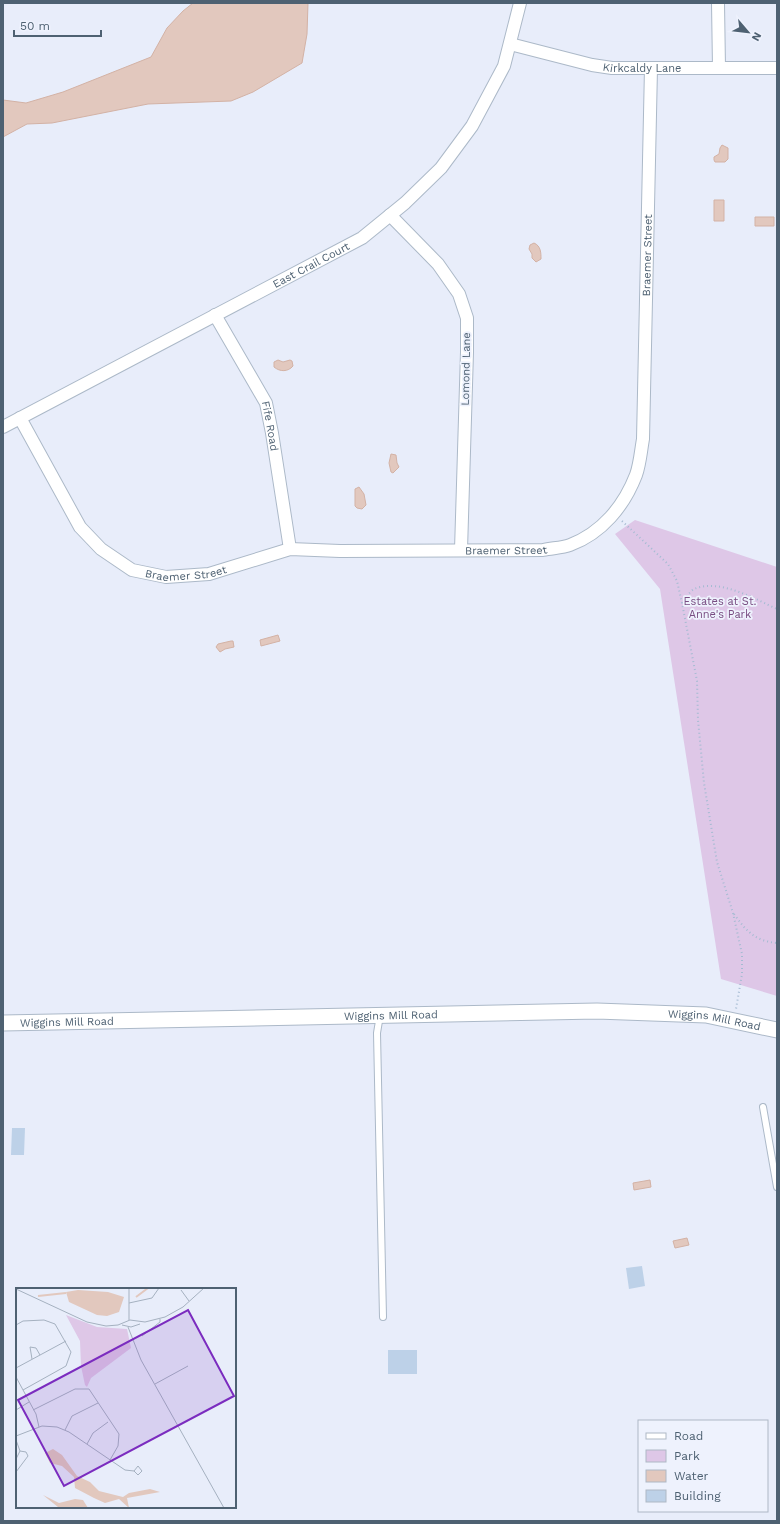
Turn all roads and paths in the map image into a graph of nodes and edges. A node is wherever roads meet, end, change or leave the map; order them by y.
1 (520, 3) edge
2 (718, 3) edge
3 (510, 44) junction
4 (651, 68) junction
5 (719, 68) junction
6 (777, 68) edge
7 (390, 215) junction
8 (215, 315) junction
9 (20, 418) junction
10 (3, 427) edge
11 (614, 514) junction
12 (290, 549) junction
13 (461, 550) junction
14 (682, 602) junction
15 (777, 609) edge
16 (733, 913) junction
17 (777, 943) edge
18 (380, 1015) junction
19 (733, 1021) junction
20 (3, 1023) edge
21 (777, 1030) edge
22 (763, 1107) dead end
23 (777, 1187) edge
24 (383, 1317) dead end

1 - 3 street, East Crail Court
2 - 5 street
3 - 4 street, Kirkcaldy Lane
3 - 7 street, East Crail Court
4 - 5 street, Kirkcaldy Lane
4 - 11 street, Braemer Street
5 - 6 street, Kirkcaldy Lane
7 - 8 street, East Crail Court
7 - 13 street, Lomond Lane
8 - 9 street, East Crail Court
8 - 12 street, Fife Road
9 - 10 street, East Crail Court
9 - 12 street, Braemer Street
11 - 13 street, Braemer Street
11 - 14 path
12 - 13 street, Braemer Street
14 - 15 path
14 - 16 path
16 - 17 path
16 - 19 path
18 - 19 street, Wiggins Mill Road
18 - 20 street, Wiggins Mill Road
18 - 24 lane
19 - 21 street, Wiggins Mill Road
22 - 23 lane

